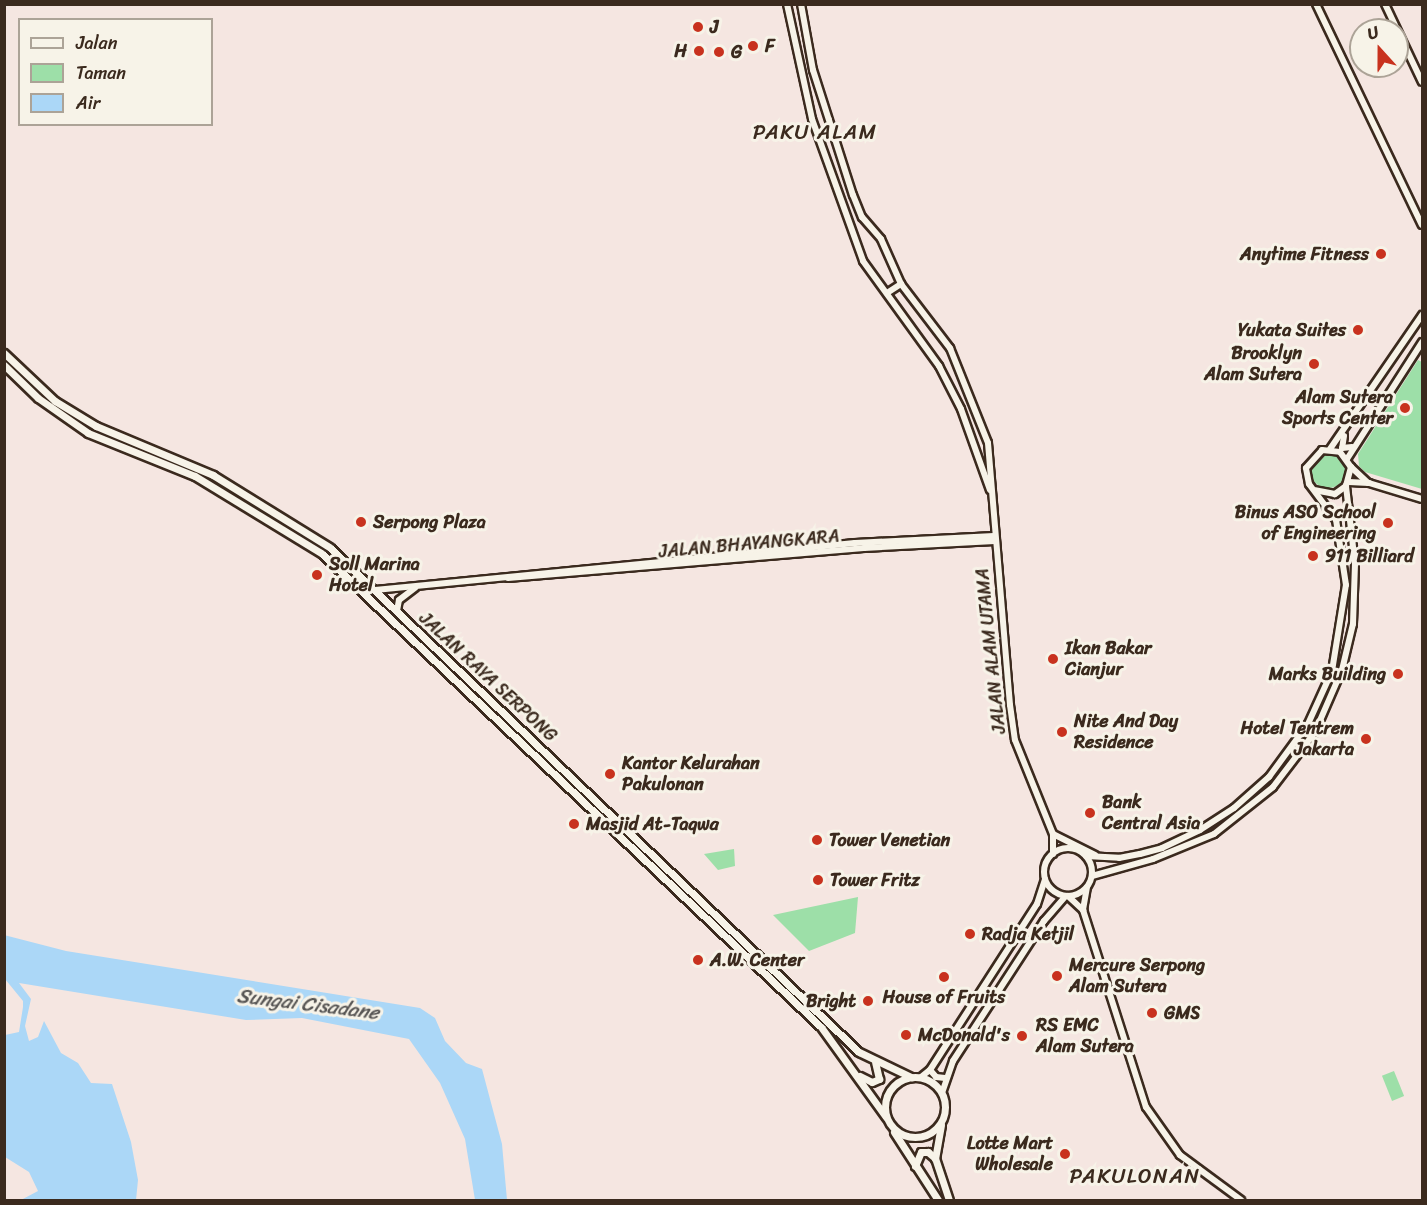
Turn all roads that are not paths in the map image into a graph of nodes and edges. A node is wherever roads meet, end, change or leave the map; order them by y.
1 (787, 4) edge
2 (801, 4) edge
3 (1316, 4) edge
4 (1385, 4) edge
5 (807, 48) junction
6 (795, 51) junction
7 (1422, 82) edge
8 (1419, 216) edge
9 (862, 217) junction
10 (851, 224) junction
11 (1422, 225) edge
12 (901, 284) junction
13 (887, 293) junction
14 (1422, 315) edge
15 (1422, 342) edge
16 (4, 353) edge
17 (4, 365) edge
18 (1344, 434) junction
19 (1355, 445) junction
20 (1330, 449) junction
21 (1347, 459) junction
22 (1351, 467) junction
23 (1369, 483) junction
24 (1348, 484) junction
25 (237, 489) junction
26 (1315, 490) junction
27 (991, 494) junction
28 (233, 497) junction
29 (1422, 499) edge
30 (995, 539) junction
31 (418, 586) junction
32 (375, 590) junction
33 (397, 611) junction
34 (1053, 834) junction
35 (1053, 854) junction
36 (1086, 856) junction
37 (1101, 858) junction
38 (1092, 876) junction
39 (1045, 879) junction
40 (1087, 886) junction
41 (1066, 896) junction
42 (1083, 910) junction
43 (875, 1062) junction
44 (930, 1070) junction
45 (858, 1076) junction
46 (911, 1077) junction
47 (921, 1077) junction
48 (945, 1078) junction
49 (942, 1093) junction
50 (886, 1117) junction
51 (941, 1123) junction
52 (893, 1129) junction
53 (935, 1158) junction
54 (915, 1166) junction
55 (938, 1200) edge
56 (949, 1200) edge
57 (1241, 1200) edge

1 - 6 main road, JALAN ALAM UTAMA
2 - 5 main road, JALAN ALAM UTAMA
3 - 8 main road
4 - 7 main road
5 - 6 main road
5 - 9 main road, JALAN ALAM UTAMA
6 - 10 main road, JALAN ALAM UTAMA
8 - 11 main road
9 - 10 main road
9 - 12 main road, JALAN ALAM UTAMA
10 - 13 main road, JALAN ALAM UTAMA
12 - 13 main road
12 - 27 main road, JALAN ALAM UTAMA
13 - 27 main road, JALAN ALAM UTAMA
14 - 18 main road
15 - 19 main road
16 - 25 main road, JALAN RAYA SERPONG
17 - 28 main road, JALAN RAYA SERPONG
18 - 19 main road
18 - 20 main road
19 - 21 main road
20 - 21 main road
20 - 26 main road
21 - 22 main road
22 - 23 main road
22 - 24 main road
23 - 24 main road
23 - 29 main road
24 - 26 main road
24 - 38 main road
25 - 28 main road
25 - 32 main road, JALAN RAYA SERPONG
26 - 37 main road
27 - 30 main road, JALAN ALAM UTAMA
28 - 45 main road, JALAN RAYA SERPONG
30 - 31 main road, JALAN BHAYANGKARA
30 - 34 main road, JALAN ALAM UTAMA
31 - 32 main road, JALAN BHAYANGKARA
31 - 33 main road
32 - 33 main road, JALAN RAYA SERPONG
33 - 43 main road, JALAN RAYA SERPONG
34 - 35 main road, JALAN ALAM UTAMA
34 - 37 main road
35 - 36 main road
35 - 39 main road
36 - 37 main road
36 - 38 main road
38 - 40 main road
39 - 41 main road
39 - 44 main road
40 - 41 main road
40 - 42 main road
41 - 42 main road
41 - 48 main road
42 - 57 main road
43 - 45 main road
43 - 46 main road, JALAN RAYA SERPONG
44 - 47 main road
44 - 48 main road
45 - 50 main road, JALAN RAYA SERPONG
46 - 47 main road
46 - 50 main road
47 - 49 main road
48 - 49 main road
49 - 51 main road
50 - 52 main road
51 - 52 main road
51 - 53 main road
52 - 54 main road
53 - 54 main road
53 - 56 main road
54 - 55 main road

